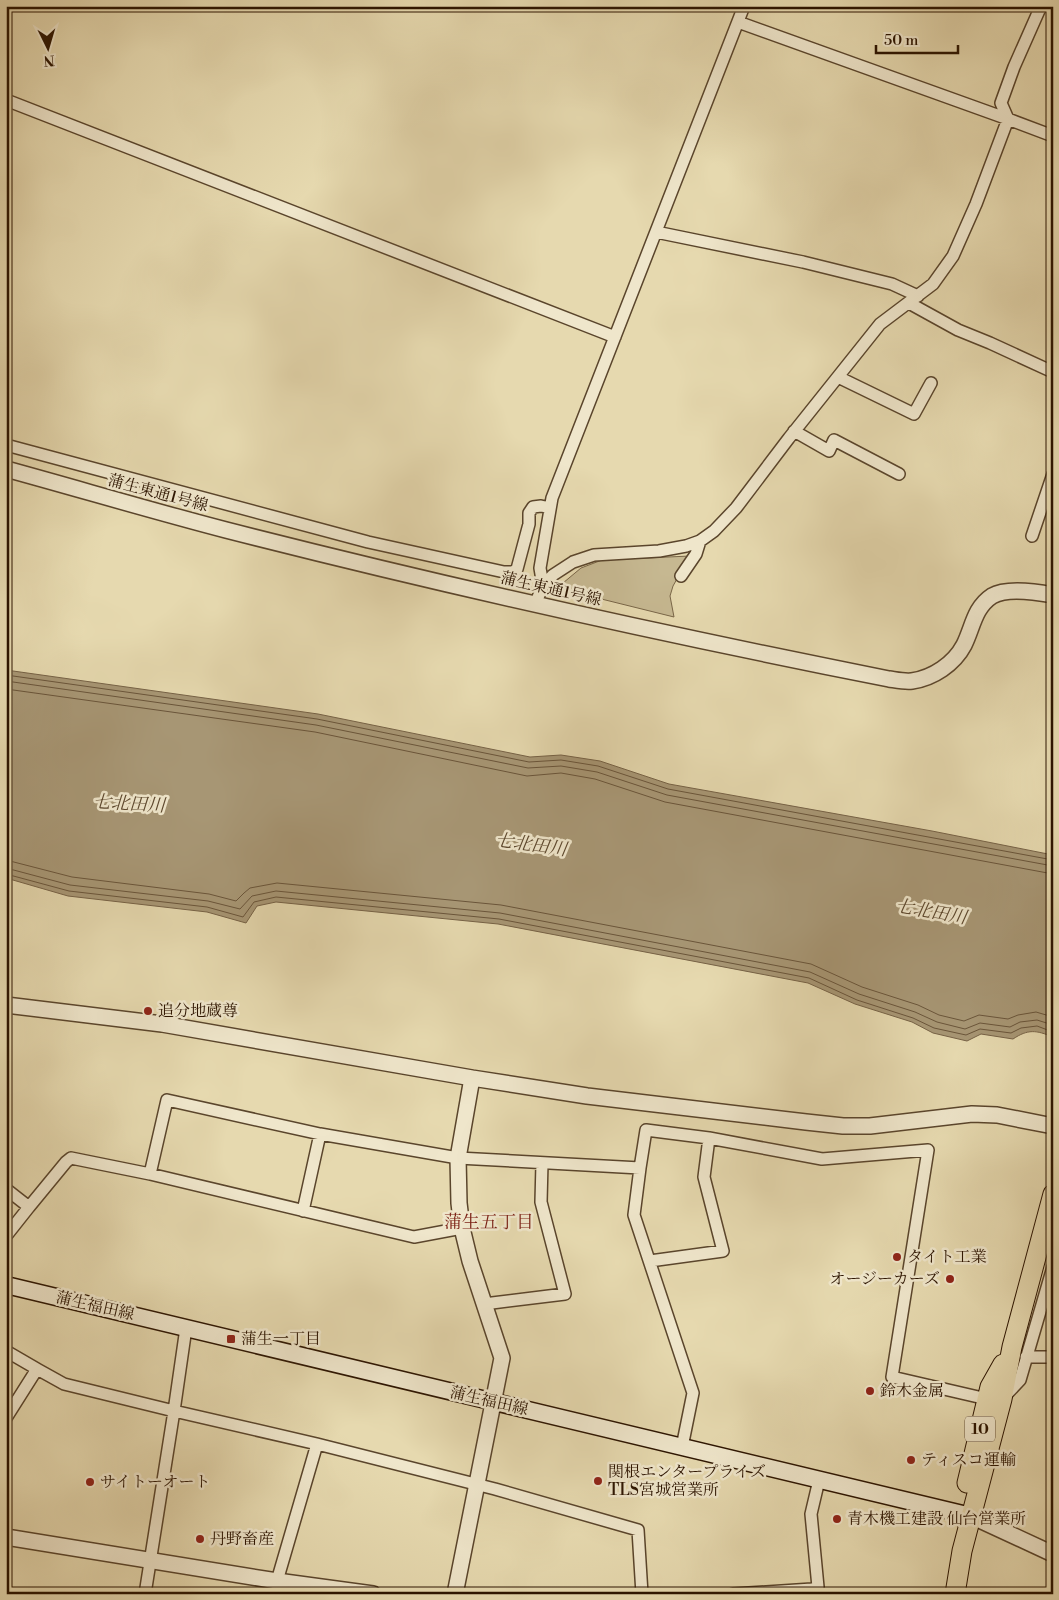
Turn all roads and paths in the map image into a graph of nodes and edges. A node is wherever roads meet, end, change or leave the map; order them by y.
1 (1041, 6) edge
2 (742, 7) edge
3 (738, 22) junction
4 (6, 100) edge
5 (1008, 119) junction
6 (1053, 136) edge
7 (656, 232) junction
8 (918, 296) junction
9 (909, 303) junction
10 (615, 337) junction
11 (1053, 372) edge
12 (838, 377) junction
13 (931, 383) dead end
14 (794, 431) junction
15 (6, 445) edge
16 (6, 469) edge
17 (899, 474) dead end
18 (1053, 474) edge
19 (550, 508) junction
20 (1032, 536) dead end
21 (700, 541) junction
22 (681, 576) dead end
23 (543, 586) junction
24 (1053, 595) edge
25 (535, 604) junction
26 (6, 1005) edge
27 (472, 1078) junction
28 (1053, 1126) edge
29 (320, 1134) junction
30 (710, 1138) junction
31 (458, 1158) junction
32 (542, 1163) junction
33 (640, 1168) junction
34 (150, 1174) junction
35 (6, 1189) edge
36 (1053, 1194) edge
37 (29, 1207) junction
38 (303, 1211) junction
39 (462, 1228) junction
40 (6, 1236) edge
41 (650, 1262) junction
42 (1053, 1267) edge
43 (6, 1285) edge
44 (484, 1304) junction
45 (186, 1328) junction
46 (6, 1351) edge
47 (1019, 1352) junction
48 (1053, 1357) edge
49 (37, 1370) junction
50 (994, 1399) junction
51 (494, 1403) junction
52 (174, 1411) junction
53 (6, 1418) edge
54 (317, 1444) junction
55 (682, 1447) junction
56 (819, 1480) junction
57 (478, 1485) junction
58 (972, 1516) junction
59 (6, 1537) edge
60 (1053, 1554) edge
61 (150, 1560) junction
62 (277, 1581) junction
63 (145, 1594) edge
64 (373, 1594) edge
65 (455, 1594) edge
66 (642, 1594) edge
67 (733, 1594) edge
68 (955, 1594) edge

1 - 5 street
2 - 3 street
3 - 5 street
3 - 7 street
4 - 10 street
5 - 6 street
5 - 8 street
7 - 8 street
7 - 10 street
8 - 9 street
9 - 11 street
9 - 12 street
10 - 19 street
12 - 13 street
12 - 14 street
14 - 17 street
14 - 21 street
15 - 19 street
16 - 25 street, 蒲生東通1号線
18 - 20 street
19 - 23 street
21 - 22 street
21 - 23 street
23 - 25 street
24 - 25 street, 蒲生東通1号線
26 - 27 street
27 - 28 street
27 - 31 street
29 - 31 street
29 - 34 street
29 - 38 street
30 - 33 street
30 - 41 street
30 - 50 street
31 - 32 street
31 - 39 street
32 - 33 street
32 - 44 street
33 - 41 street
34 - 37 street
34 - 38 street
35 - 37 street
36 - 47 main road, 10
37 - 40 street
38 - 39 street
39 - 44 street
41 - 55 street
42 - 47 street
43 - 45 main road, 蒲生福田線
44 - 51 street
45 - 51 main road, 蒲生福田線
45 - 52 street
46 - 49 street
47 - 48 street
47 - 50 main road, 10
49 - 52 street
49 - 53 street
50 - 58 main road, 10
50 - 58 main road, 10
51 - 55 main road, 蒲生福田線
51 - 57 street
52 - 54 street
52 - 61 street
54 - 57 street
54 - 62 street
55 - 56 main road, 蒲生福田線
56 - 58 main road, 蒲生福田線
56 - 67 street
57 - 65 street
57 - 66 street
58 - 60 street
58 - 68 main road, 10
59 - 61 street
61 - 62 street
61 - 63 street
62 - 64 street

